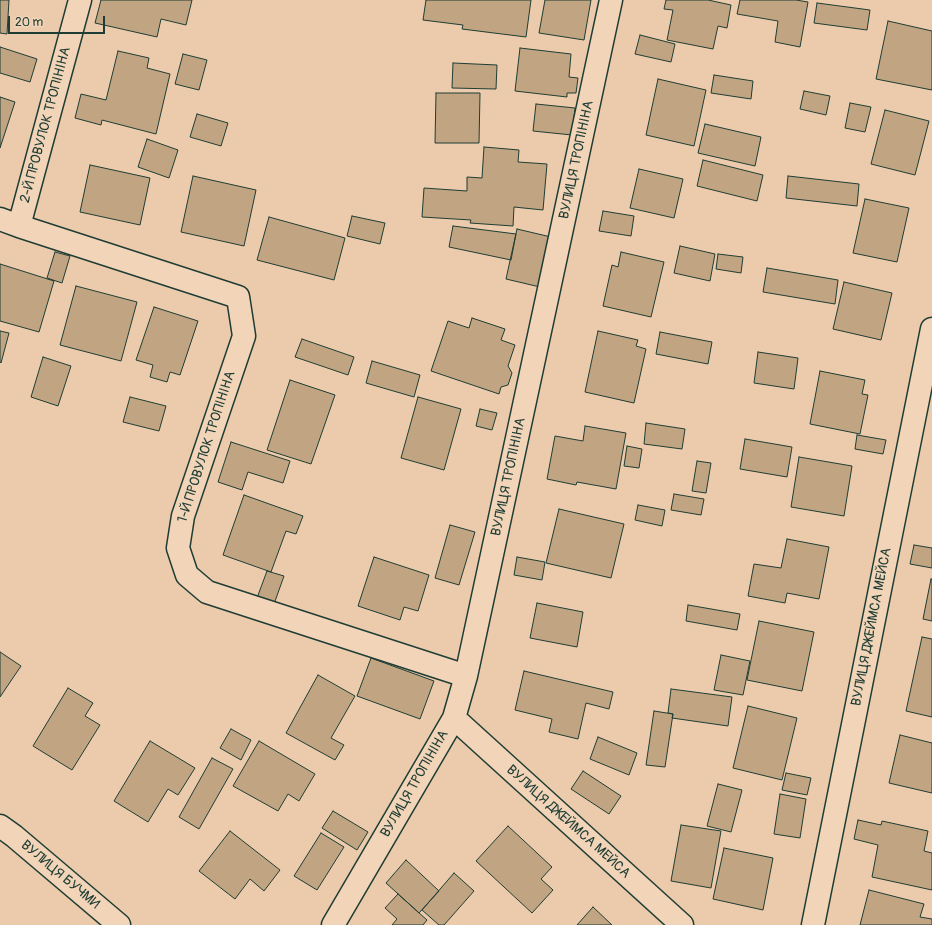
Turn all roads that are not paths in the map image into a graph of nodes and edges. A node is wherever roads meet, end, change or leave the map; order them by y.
1 (80, 0) edge
2 (612, 0) edge
3 (9, 223) edge
4 (932, 329) edge
5 (466, 676) junction
6 (454, 718) junction
7 (0, 826) edge
8 (119, 925) edge
9 (333, 925) edge
10 (682, 925) edge
11 (813, 925) edge

1 - 3 street, 2-Й ПРОВУЛОК ТРОПІНІНА
2 - 5 street, ВУЛИЦЯ ТРОПІНІНА
3 - 5 street, 1-Й ПРОВУЛОК ТРОПІНІНА
4 - 11 street, ВУЛИЦЯ ДЖЕЙМСА МЕЙСА
5 - 6 street, ВУЛИЦЯ ТРОПІНІНА
6 - 9 street, ВУЛИЦЯ ТРОПІНІНА
6 - 10 street, ВУЛИЦЯ ДЖЕЙМСА МЕЙСА
7 - 8 street, ВУЛИЦЯ БУЧМИ

